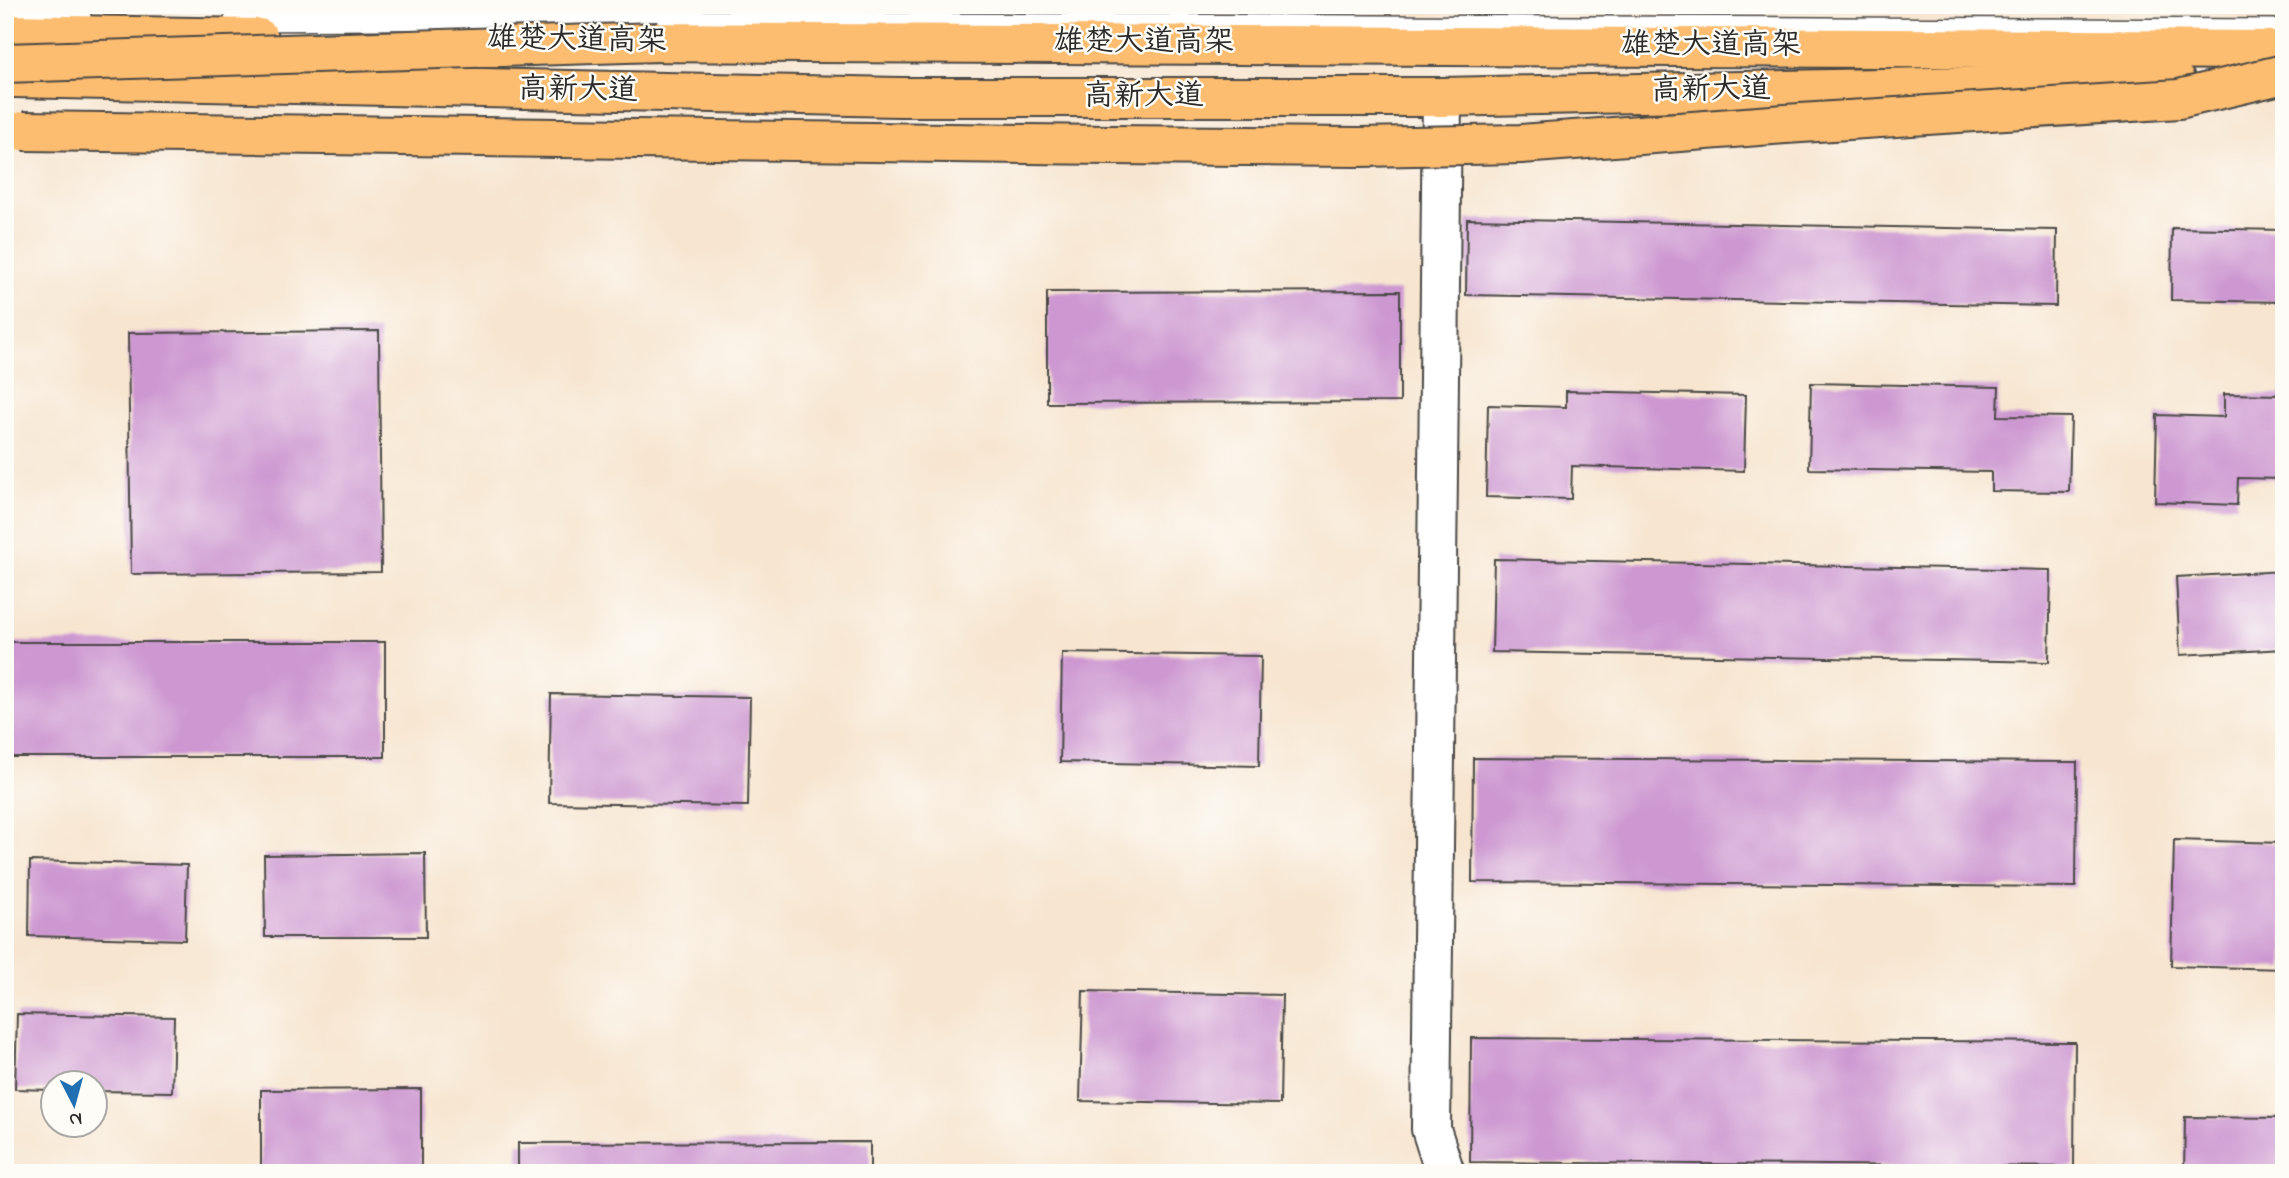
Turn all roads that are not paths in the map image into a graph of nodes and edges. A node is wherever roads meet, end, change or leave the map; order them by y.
1 (5, 14) edge
2 (2284, 30) edge
3 (5, 34) edge
4 (658, 42) junction
5 (2284, 50) edge
6 (5, 63) edge
7 (2284, 74) edge
8 (5, 78) edge
9 (2284, 80) edge
10 (1442, 97) junction
11 (14, 129) edge
12 (1445, 1173) edge

1 - 2 lane
3 - 4 main road, 雄楚大道高架, bridge
4 - 5 main road, 雄楚大道高架
4 - 6 main road, bridge
7 - 11 main road, bridge
8 - 10 main road, 高新大道
9 - 10 main road, 高新大道
10 - 12 street

